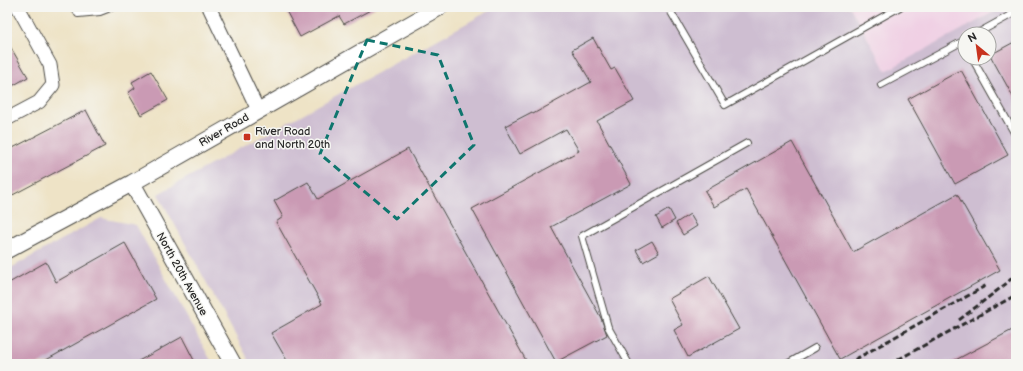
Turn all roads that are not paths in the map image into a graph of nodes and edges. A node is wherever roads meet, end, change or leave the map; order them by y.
1 (18, 7) edge
2 (74, 7) edge
3 (113, 7) edge
4 (209, 7) edge
5 (440, 7) edge
6 (668, 7) edge
7 (900, 7) edge
8 (1016, 12) edge
9 (991, 26) edge
10 (957, 46) edge
11 (977, 66) edge
12 (881, 85) dead end
13 (258, 110) junction
14 (7, 119) edge
15 (1016, 136) edge
16 (747, 143) dead end
17 (132, 183) junction
18 (7, 250) edge
19 (815, 348) dead end
20 (233, 364) edge
21 (629, 364) edge
22 (787, 364) edge

1 - 14 street
2 - 3 lane
4 - 13 street
5 - 13 street, River Road
6 - 7 lane
8 - 9 lane
10 - 12 lane
11 - 15 lane
13 - 17 street, River Road
16 - 21 lane
17 - 18 street, River Road
17 - 20 street, North 20th Avenue
19 - 22 lane

